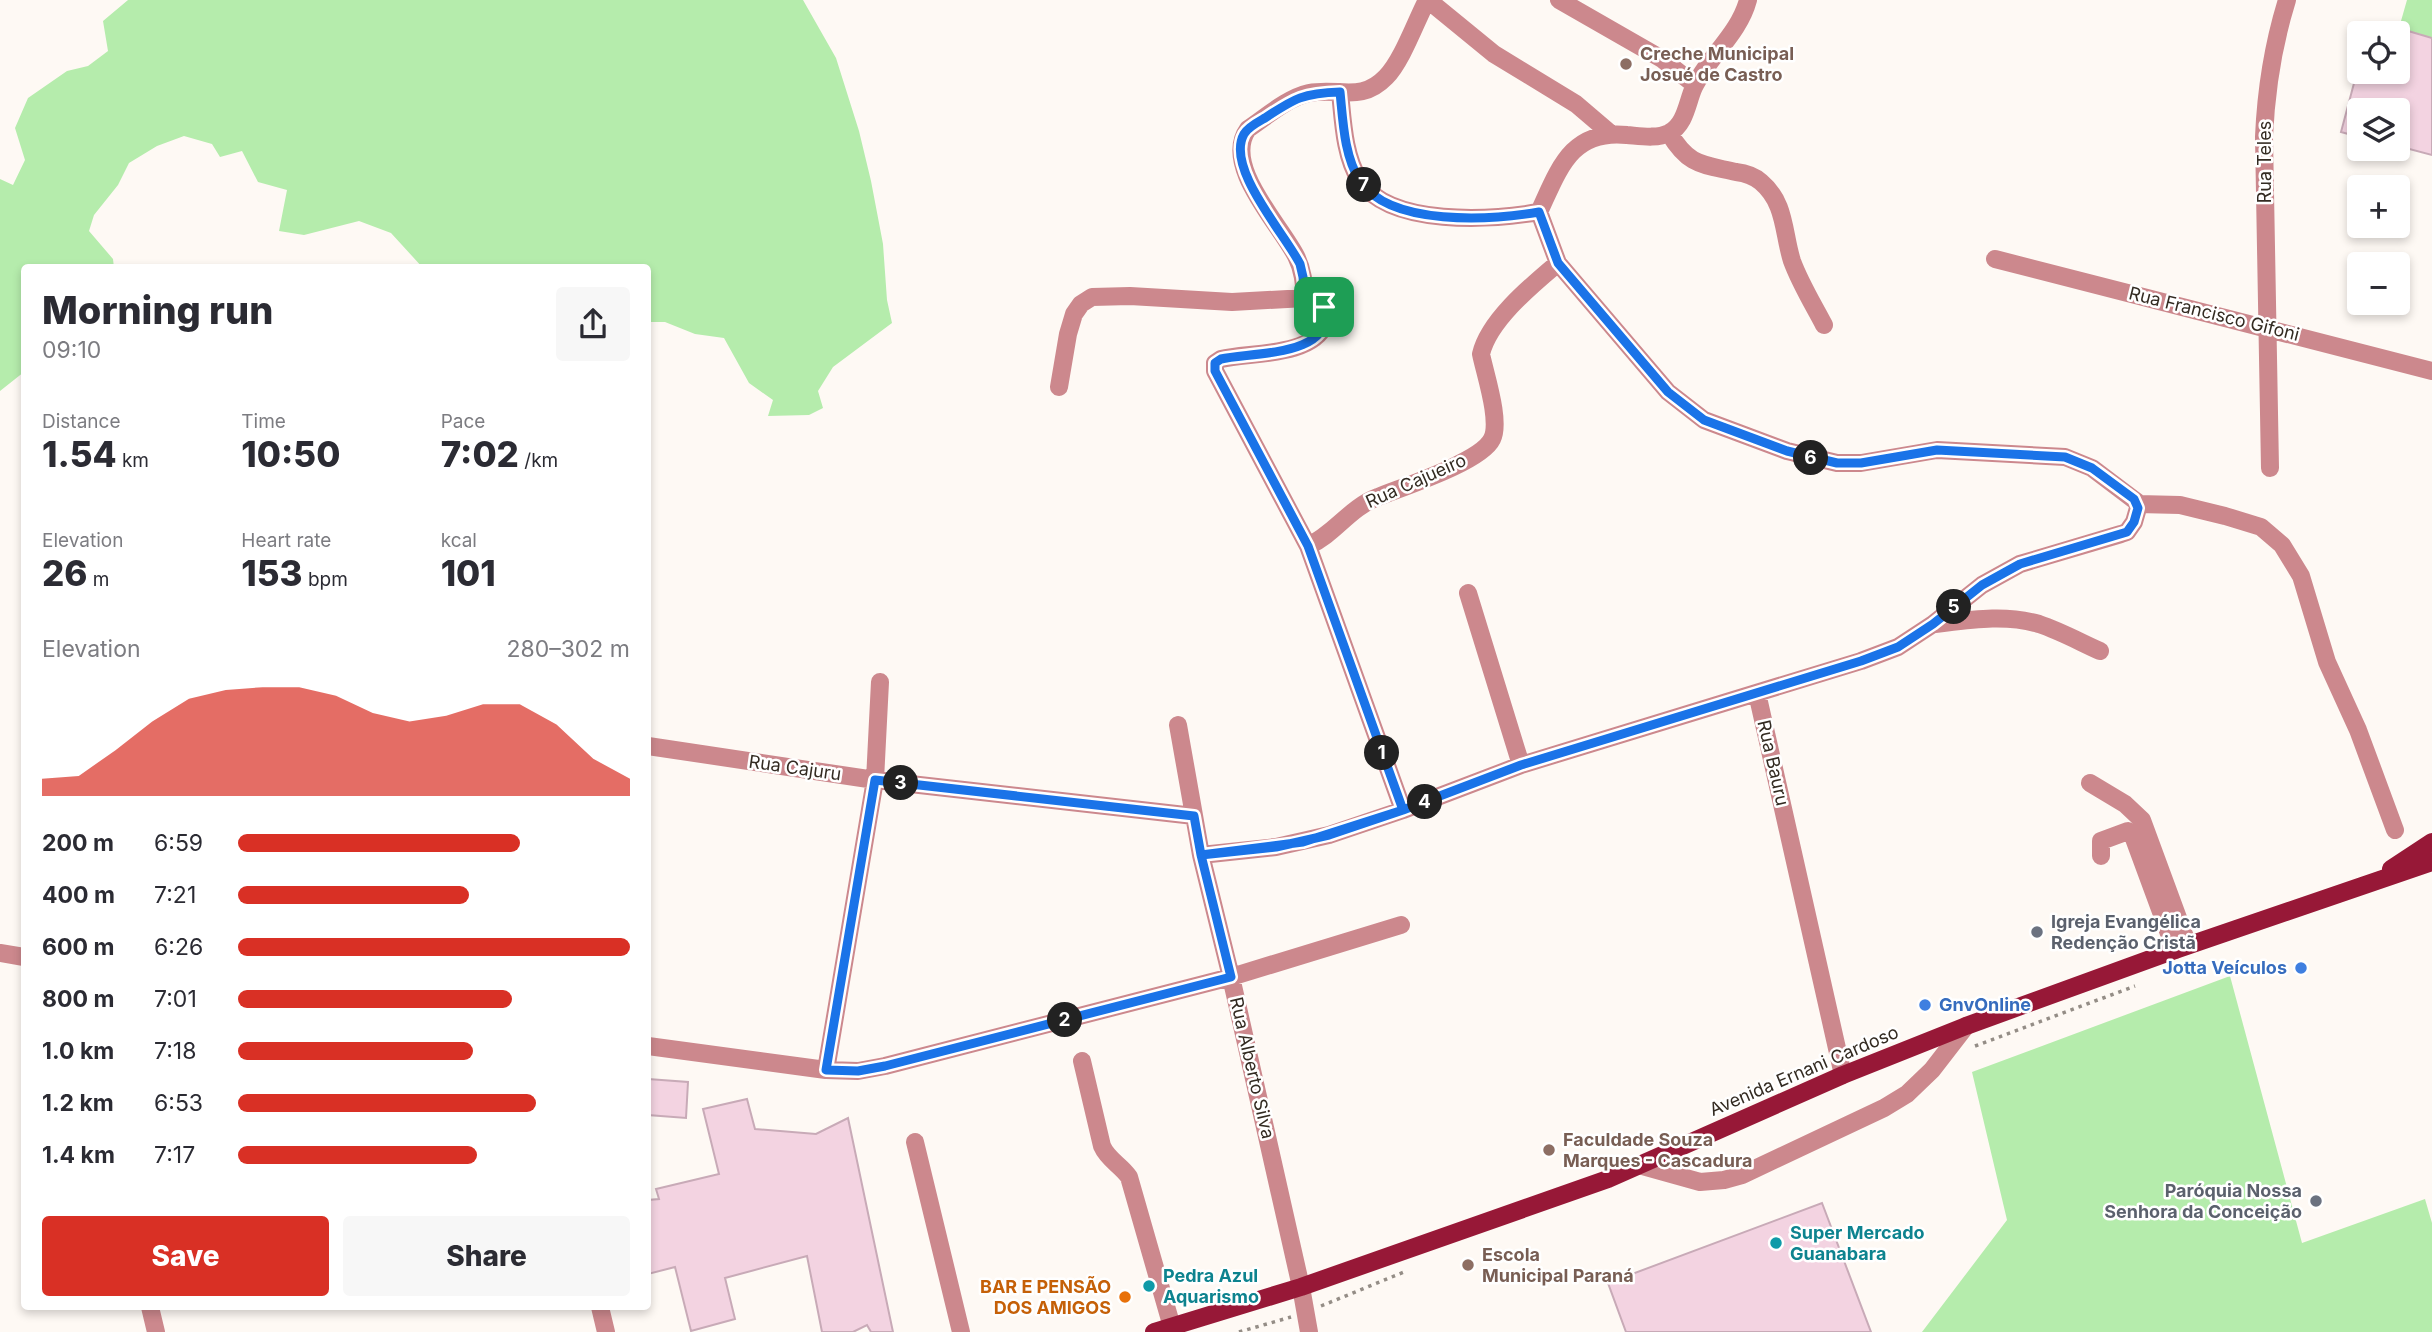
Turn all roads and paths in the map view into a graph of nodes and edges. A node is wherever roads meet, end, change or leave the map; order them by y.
1 (1428, 0) edge
2 (1559, 0) edge
3 (1748, 0) edge
4 (2287, 0) edge
5 (1695, 85) junction
6 (1340, 92) junction
7 (1610, 133) junction
8 (1669, 133) junction
9 (1539, 212) junction
10 (1995, 260) dead end
11 (1558, 263) junction
12 (1305, 298) junction
13 (1824, 325) dead end
14 (2268, 327) junction
15 (2432, 371) edge
16 (1059, 387) dead end
17 (2270, 468) dead end
18 (2137, 505) junction
19 (1308, 546) junction
20 (1468, 593) dead end
21 (1933, 624) junction
22 (2100, 651) dead end
23 (880, 682) dead end
24 (1757, 693) junction
25 (1178, 725) dead end
26 (651, 746) edge
27 (1521, 765) junction
28 (875, 780) junction
29 (2090, 783) dead end
30 (1403, 810) junction
31 (1194, 816) junction
32 (2395, 830) dead end
33 (2432, 842) edge
34 (1201, 855) junction
35 (2101, 856) dead end
36 (2432, 862) edge
37 (2370, 883) junction
38 (1401, 925) dead end
39 (2182, 948) junction
40 (0, 953) edge
41 (21, 956) edge
42 (1231, 977) junction
43 (2138, 985) dead end
44 (1966, 1026) junction
45 (651, 1046) edge
46 (1941, 1058) junction
47 (1082, 1061) dead end
48 (826, 1070) junction
49 (1843, 1075) junction
50 (915, 1142) dead end
51 (1639, 1165) junction
52 (1409, 1270) dead end
53 (1301, 1287) junction
54 (151, 1310) edge
55 (601, 1310) edge
56 (1305, 1312) junction
57 (1171, 1327) junction
58 (156, 1332) edge
59 (606, 1332) edge
60 (961, 1332) edge
61 (1154, 1332) edge
62 (1239, 1332) edge
63 (1309, 1332) edge

1 - 6 street
1 - 7 street
2 - 5 street
3 - 5 street
4 - 14 street, Rua Teles
5 - 8 street
6 - 9 street
6 - 12 street
7 - 8 street
7 - 9 street
8 - 13 street
9 - 11 street
10 - 14 street, Rua Francisco Gifoni
11 - 18 street
11 - 19 street, Rua Cajueiro
12 - 16 street
12 - 19 street
14 - 15 street, Rua Francisco Gifoni
14 - 17 street, Rua Teles
18 - 21 street
18 - 32 street
19 - 30 street
20 - 27 street
21 - 22 street
21 - 24 street
23 - 28 street
24 - 27 street
24 - 49 street, Rua Bauru
25 - 31 street, Rua Alberto Silva
26 - 28 street, Rua Cajuru
27 - 30 street
28 - 31 street, Rua Cajuru
28 - 48 street
29 - 39 street
30 - 34 street
31 - 34 street, Rua Alberto Silva
33 - 37 main road
34 - 42 street, Rua Alberto Silva
35 - 39 street
36 - 37 main road, Avenida Ernani Cardoso
37 - 39 main road, Avenida Ernani Cardoso
38 - 42 street
39 - 44 main road, Avenida Ernani Cardoso
40 - 41 street
42 - 48 street
42 - 53 street, Rua Alberto Silva
43 - 46 path
44 - 46 street
44 - 49 main road, Avenida Ernani Cardoso
45 - 48 street
46 - 51 street
47 - 57 street
49 - 51 main road, Avenida Ernani Cardoso
50 - 60 street
51 - 53 main road, Avenida Ernani Cardoso
52 - 56 path
53 - 56 street, Rua Alberto Silva
53 - 57 main road, Avenida Ernani Cardoso
54 - 58 street
55 - 59 street
56 - 62 path
56 - 63 street, Rua Alberto Silva
57 - 61 main road, Avenida Ernani Cardoso

